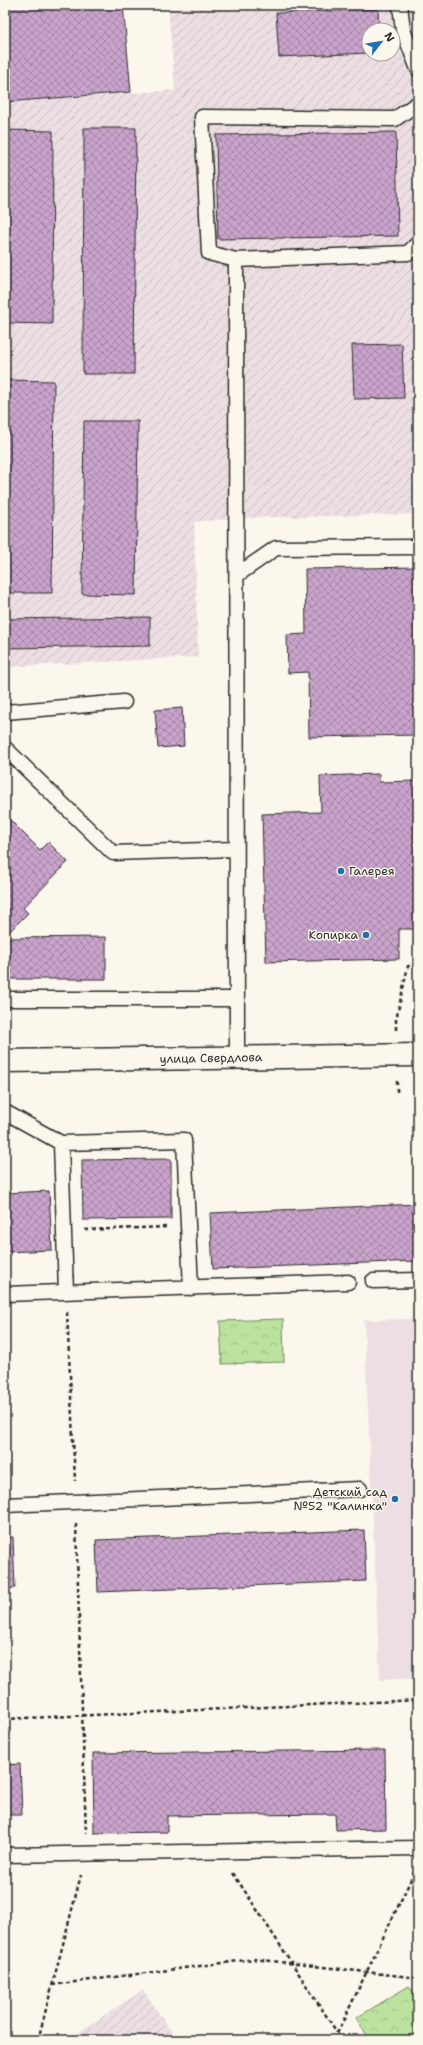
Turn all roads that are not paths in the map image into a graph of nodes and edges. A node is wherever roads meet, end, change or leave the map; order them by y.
1 (400, 5) edge
2 (418, 69) edge
3 (418, 103) edge
4 (418, 243) edge
5 (236, 260) junction
6 (418, 548) edge
7 (237, 575) junction
8 (124, 702) dead end
9 (5, 712) edge
10 (5, 748) edge
11 (236, 849) junction
12 (5, 999) edge
13 (236, 999) junction
14 (418, 1056) edge
15 (237, 1058) junction
16 (5, 1061) edge
17 (5, 1112) edge
18 (62, 1143) junction
19 (418, 1280) edge
20 (373, 1281) dead end
21 (348, 1282) dead end
22 (191, 1288) junction
23 (66, 1292) junction
24 (5, 1294) edge
25 (360, 1489) dead end
26 (5, 1505) edge
27 (418, 1848) edge
28 (5, 1855) edge

1 - 2 lane
3 - 5 lane
4 - 5 lane
5 - 7 lane
6 - 7 lane
7 - 11 lane
8 - 9 lane
10 - 11 lane
11 - 13 lane
12 - 13 lane
13 - 15 lane
14 - 15 street, улица Свердлова
15 - 16 street, улица Свердлова
17 - 18 lane
18 - 22 lane
18 - 23 lane
19 - 20 lane
21 - 22 lane
22 - 23 lane
23 - 24 lane
25 - 26 lane
27 - 28 lane

